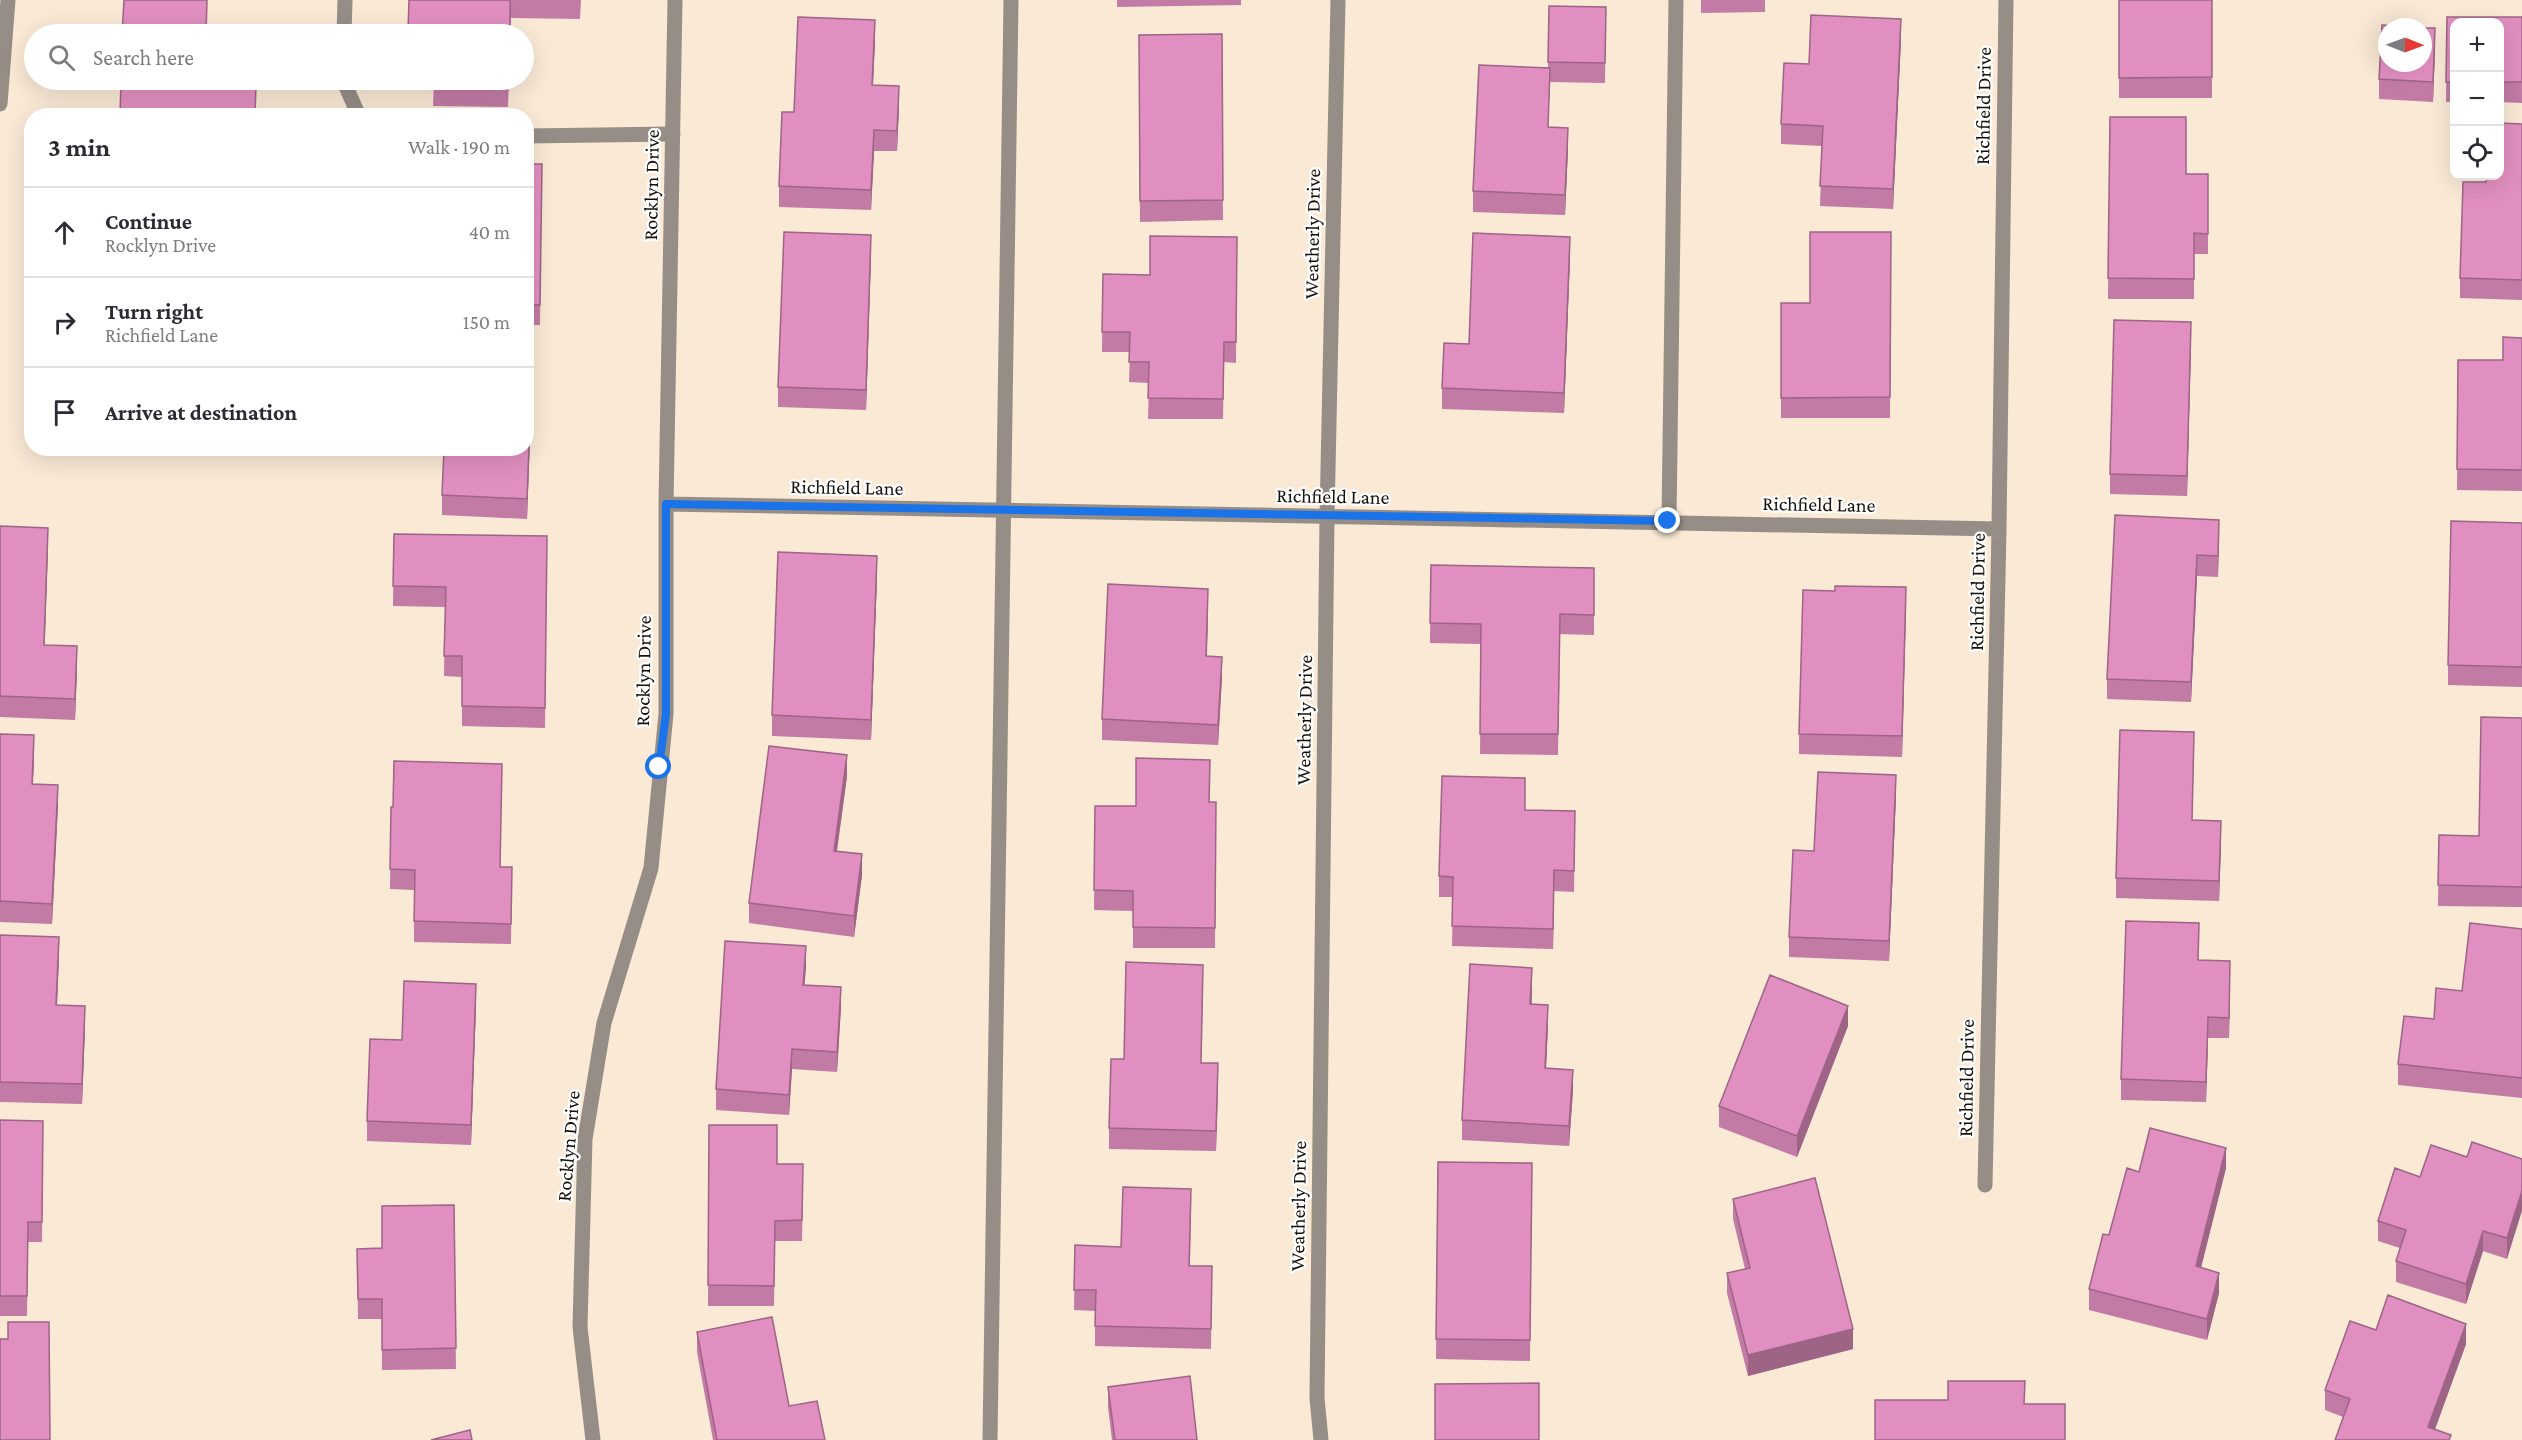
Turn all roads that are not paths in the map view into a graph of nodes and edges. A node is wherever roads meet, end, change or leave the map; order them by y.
1 (8, 0) edge
2 (345, 0) edge
3 (675, 0) edge
4 (1011, 0) edge
5 (1338, 0) edge
6 (1676, 0) edge
7 (2006, 0) edge
8 (344, 24) edge
9 (347, 90) edge
10 (0, 104) edge
11 (355, 108) edge
12 (673, 134) junction
13 (534, 136) edge
14 (666, 504) junction
15 (1002, 511) junction
16 (1327, 517) junction
17 (1668, 521) junction
18 (1999, 529) junction
19 (1984, 1185) dead end
20 (593, 1440) edge
21 (990, 1440) edge
22 (1321, 1440) edge

1 - 10 street
2 - 8 street
3 - 12 street, Rocklyn Drive
4 - 15 street
5 - 16 street, Weatherly Drive
6 - 17 street
7 - 18 street, Richfield Drive
9 - 11 street
12 - 13 street
12 - 14 street, Rocklyn Drive
14 - 15 street, Richfield Lane
14 - 20 street, Rocklyn Drive
15 - 16 street, Richfield Lane
15 - 21 street
16 - 17 street, Richfield Lane
16 - 22 street, Weatherly Drive
17 - 18 street, Richfield Lane
18 - 19 street, Richfield Drive

